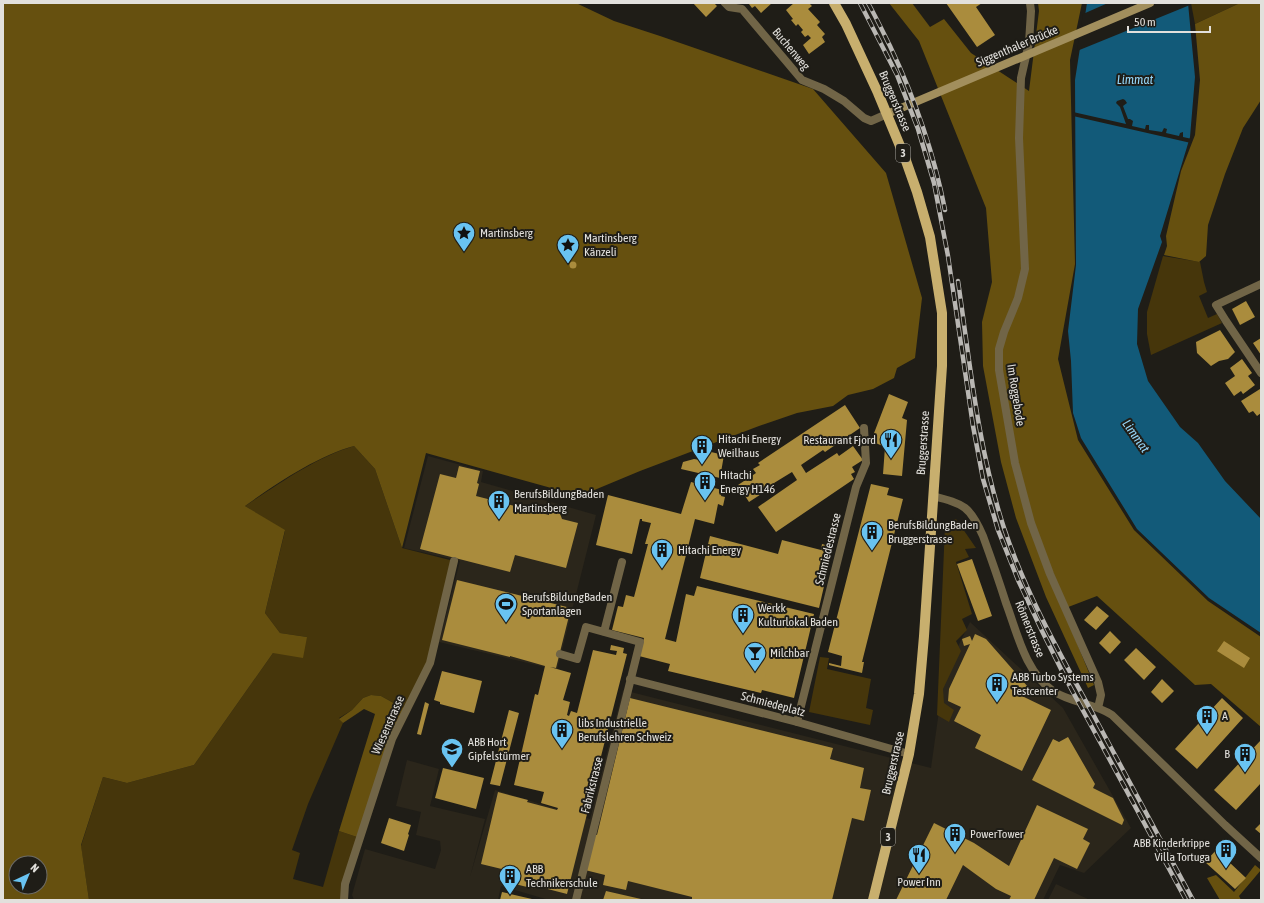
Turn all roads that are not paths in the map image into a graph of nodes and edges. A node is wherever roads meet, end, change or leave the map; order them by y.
1 (725, 3) edge
2 (834, 3) edge
3 (1030, 3) edge
4 (1150, 3) edge
5 (891, 113) junction
6 (1261, 284) edge
7 (1261, 373) edge
8 (864, 428) dead end
9 (933, 496) junction
10 (454, 561) dead end
11 (622, 562) dead end
12 (604, 632) junction
13 (560, 654) dead end
14 (630, 679) junction
15 (1098, 708) junction
16 (797, 722) junction
17 (909, 754) junction
18 (1261, 858) edge
19 (344, 900) edge
20 (576, 900) edge
21 (873, 900) edge

1 - 5 street, Buchenweg
2 - 5 main road, Bruggerstrasse / 3
3 - 15 street, Im Roggebode
4 - 5 main road, Siggenthaler Brücke
5 - 9 main road, Bruggerstrasse / 3
6 - 7 street
8 - 16 street, Schmiedestrasse
9 - 15 street, Römerstrasse
9 - 17 main road, Bruggerstrasse / 3
10 - 19 street, Wiesenstrasse
11 - 12 street
12 - 13 street, Fabrikstrasse
12 - 14 street, Fabrikstrasse
14 - 16 street, Schmiedeplatz
14 - 20 street, Fabrikstrasse
15 - 18 street, Römerstrasse
16 - 17 street, Schmiedeplatz
17 - 21 main road, Bruggerstrasse / 3

